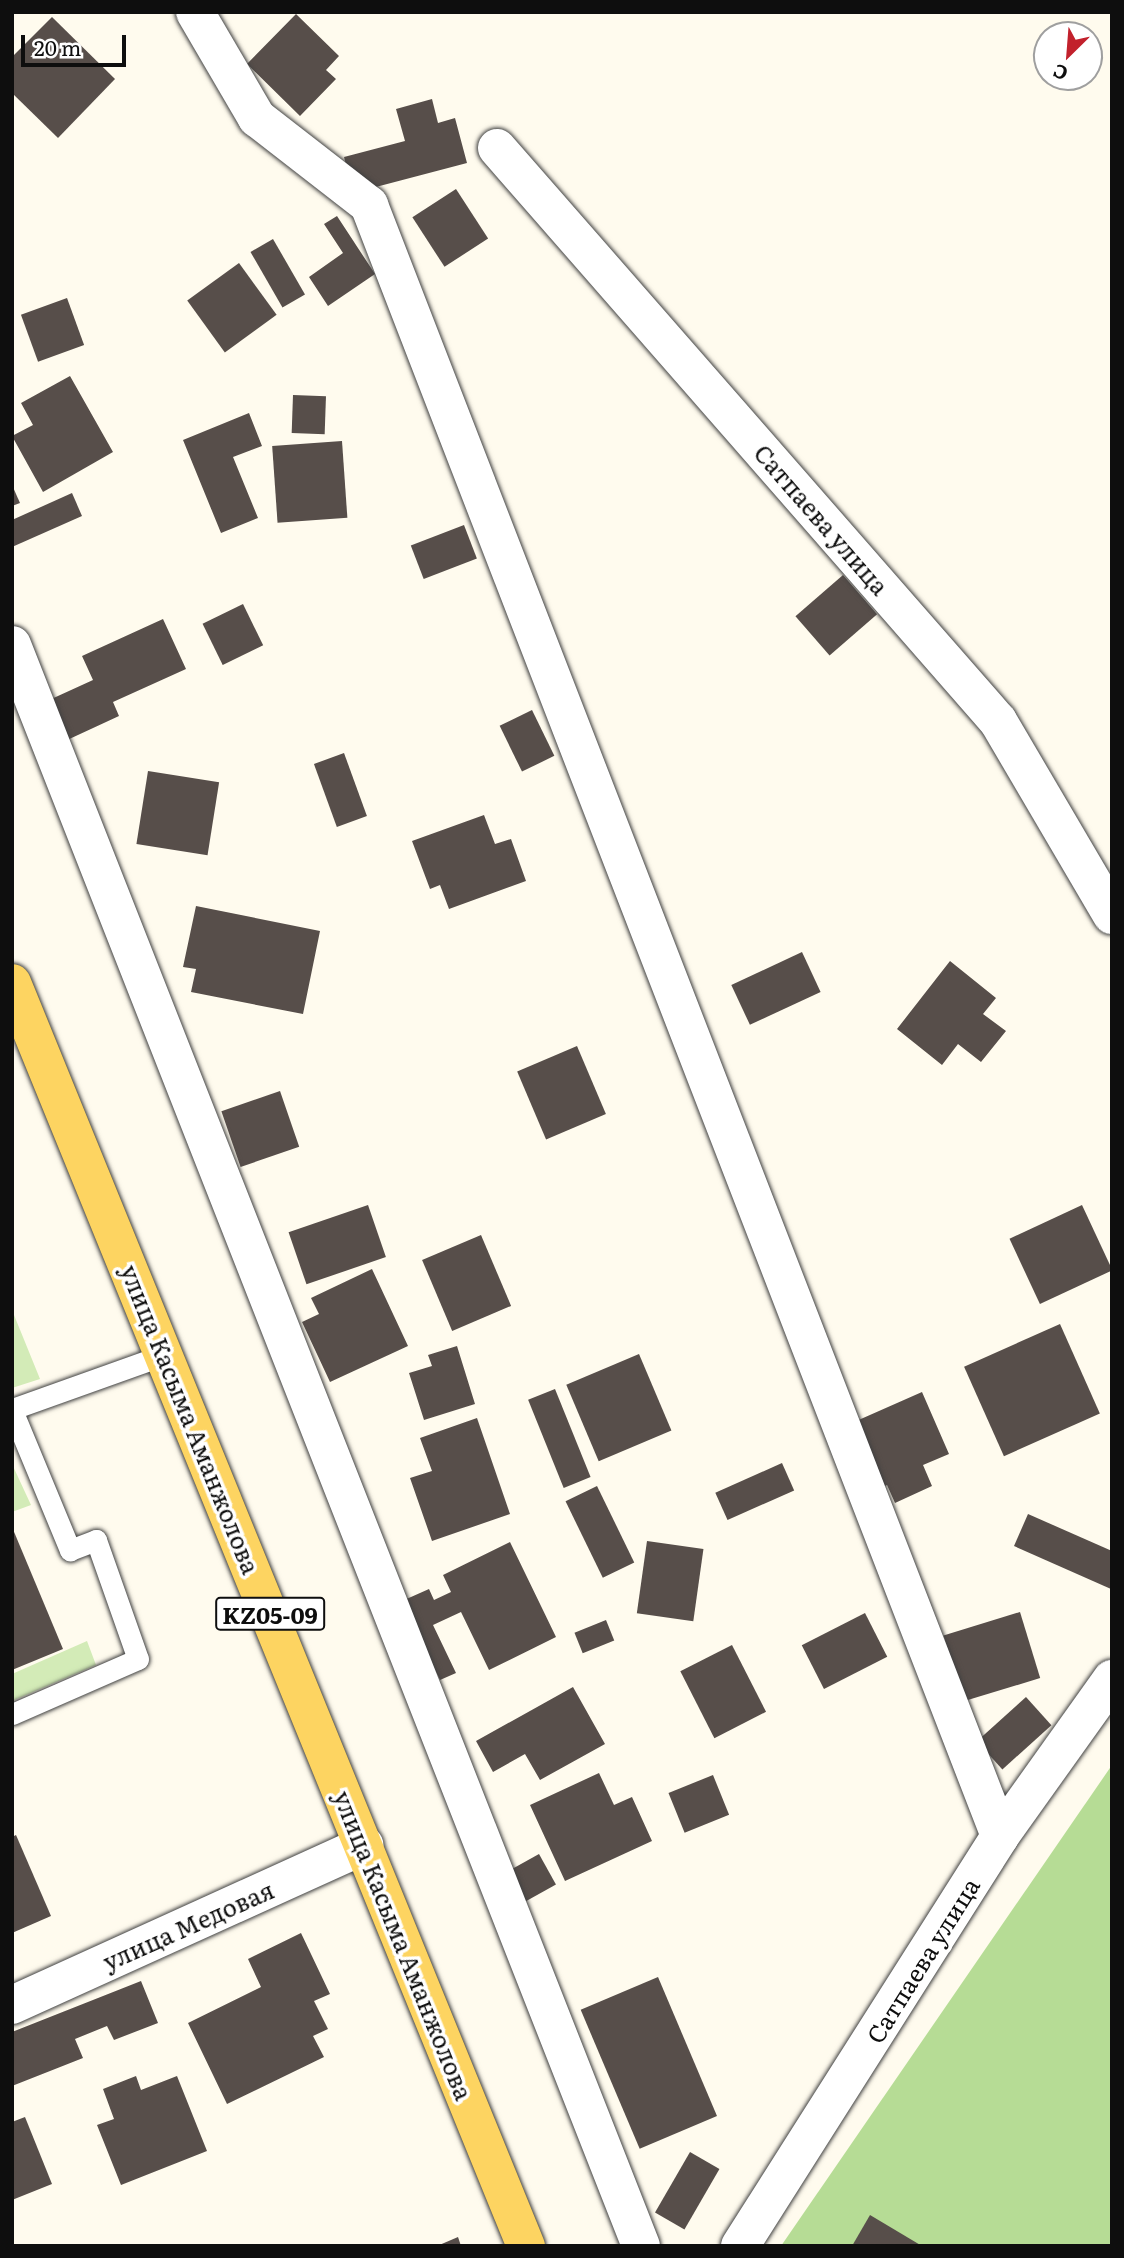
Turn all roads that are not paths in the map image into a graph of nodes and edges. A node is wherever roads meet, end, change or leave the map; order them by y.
1 (195, 12) edge
2 (497, 148) dead end
3 (12, 645) edge
4 (1112, 915) edge
5 (12, 983) edge
6 (164, 1354) junction
7 (12, 1410) edge
8 (1112, 1679) edge
9 (1100, 1712) edge
10 (12, 1714) edge
11 (1000, 1836) junction
12 (365, 1845) junction
13 (12, 2005) edge
14 (526, 2246) edge
15 (641, 2246) edge
16 (740, 2246) edge

1 - 11 street
2 - 4 street, Сатпаева улица
3 - 15 street
5 - 6 main road, улица Касыма Аманжолова / KZ05-09
6 - 7 lane
6 - 12 main road, улица Касыма Аманжолова / KZ05-09
7 - 10 lane
8 - 9 street, Сатпаева улица
9 - 11 street, Сатпаева улица
11 - 16 street, Сатпаева улица
12 - 13 street, улица Медовая
12 - 14 main road, улица Касыма Аманжолова / KZ05-09

